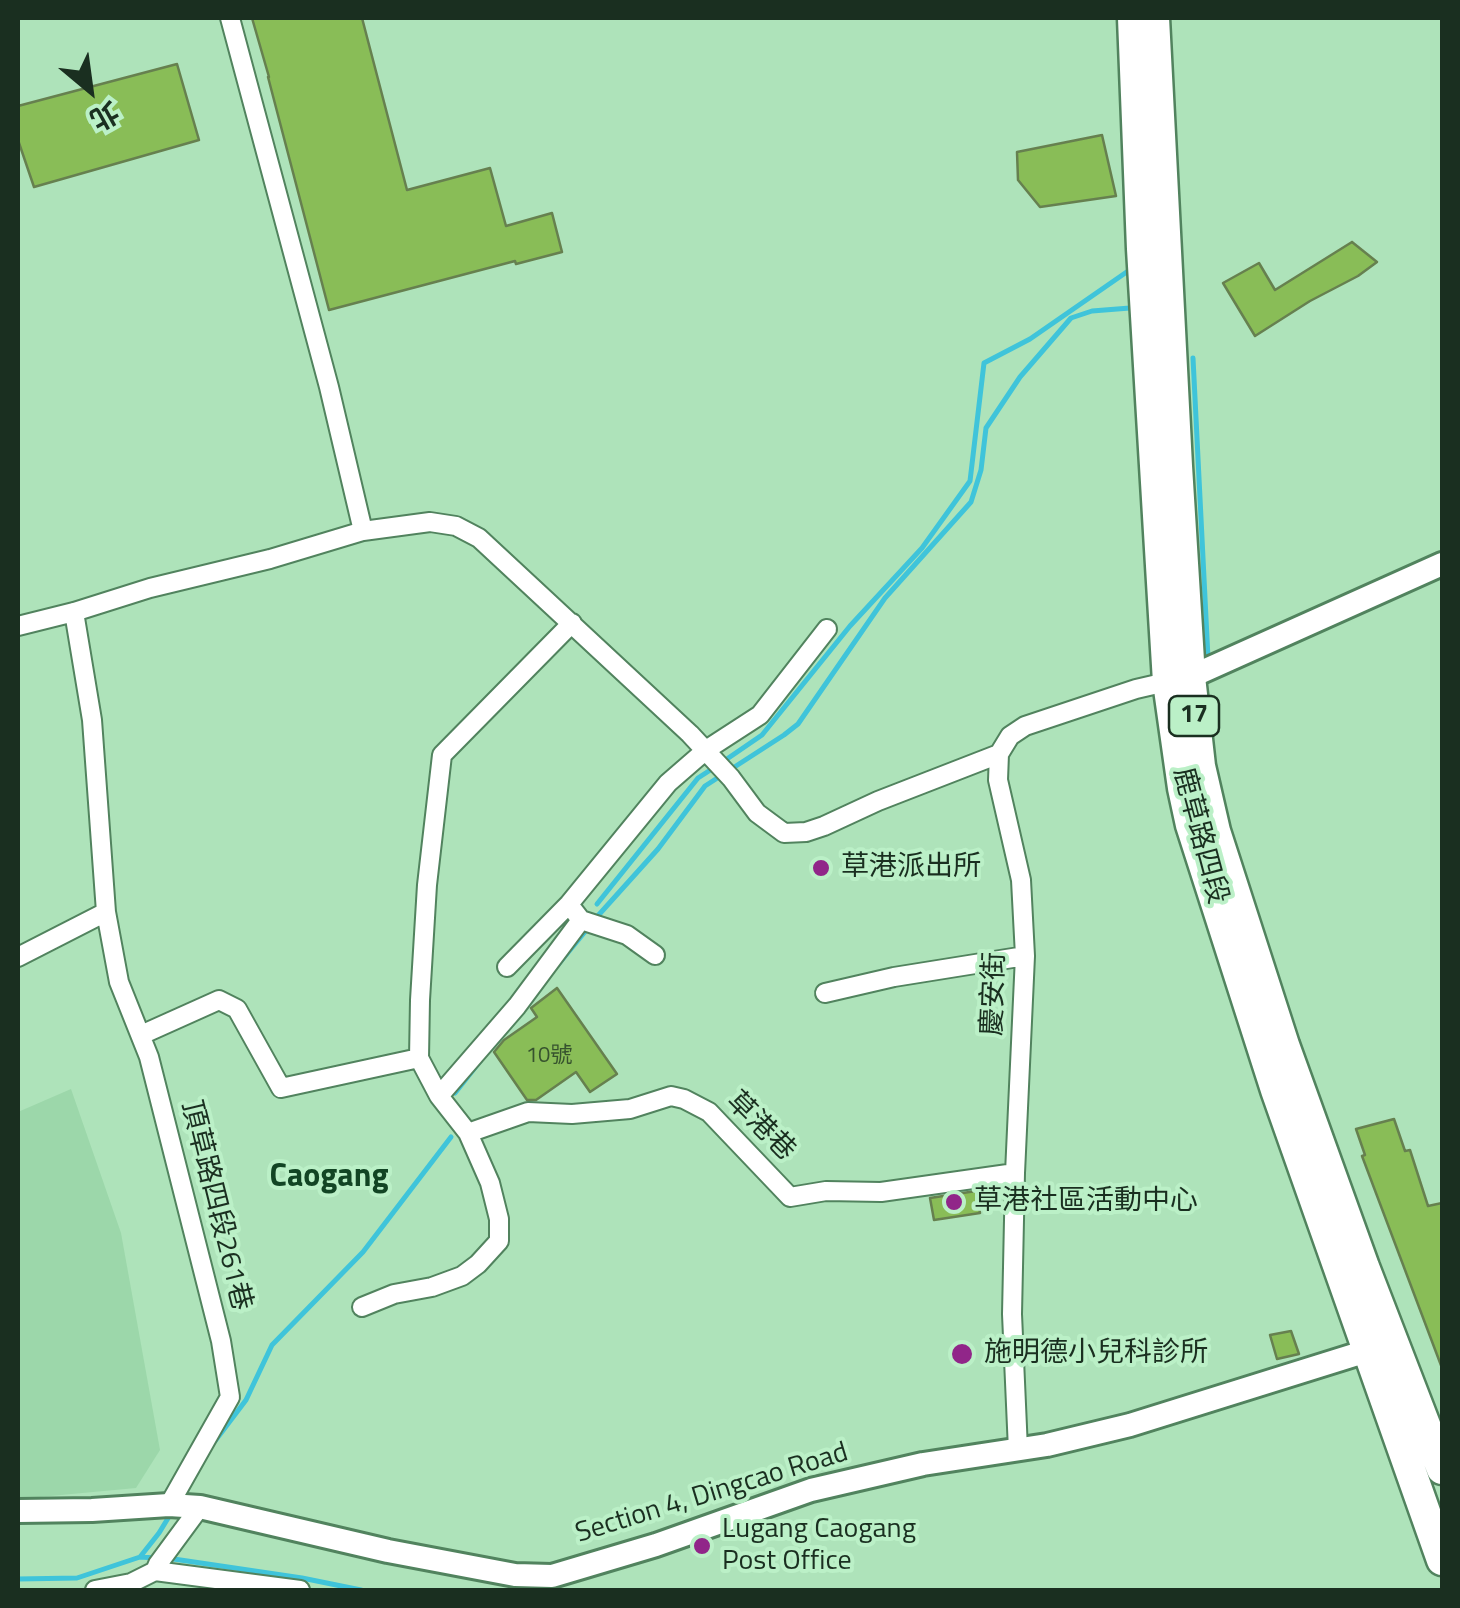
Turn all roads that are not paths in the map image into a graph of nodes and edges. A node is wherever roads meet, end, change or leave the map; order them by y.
1 (230, 18) edge
2 (1133, 18) edge
3 (1154, 18) edge
4 (364, 531) junction
5 (1442, 564) edge
6 (74, 612) junction
7 (572, 623) junction
8 (18, 626) edge
9 (827, 628) dead end
10 (1179, 679) junction
11 (709, 754) junction
12 (999, 754) junction
13 (569, 904) junction
14 (106, 912) junction
15 (581, 920) junction
16 (655, 956) dead end
17 (1025, 956) junction
18 (18, 957) edge
19 (508, 967) dead end
20 (826, 993) dead end
21 (140, 1035) junction
22 (419, 1058) junction
23 (439, 1096) junction
24 (468, 1133) junction
25 (1015, 1173) junction
26 (362, 1306) dead end
27 (1368, 1351) junction
28 (1408, 1380) junction
29 (1018, 1450) junction
30 (1442, 1468) edge
31 (169, 1504) junction
32 (200, 1507) junction
33 (18, 1511) edge
34 (1442, 1560) edge
35 (155, 1571) junction
36 (566, 1581) edge
37 (95, 1590) edge
38 (300, 1590) edge

1 - 4 street
2 - 10 main road, 鹿草路四段 / 17
3 - 10 main road, 鹿草路四段 / 17
4 - 6 street
4 - 7 street
5 - 10 street
6 - 8 street
6 - 14 street, 頂草路四段261巷
7 - 11 street
7 - 22 street
9 - 11 street
10 - 12 street
10 - 27 main road, 鹿草路四段 / 17
10 - 28 main road, 鹿草路四段 / 17
11 - 12 street
11 - 13 street
12 - 17 street, 慶安街
13 - 15 street
13 - 19 street
14 - 18 street
14 - 21 street, 頂草路四段261巷
15 - 16 street
15 - 23 street
17 - 20 street
17 - 25 street, 慶安街
21 - 22 street
21 - 31 street, 頂草路四段261巷
22 - 23 street
23 - 24 street
24 - 25 street, 草港巷
24 - 26 street
25 - 29 street, 慶安街
27 - 28 street
27 - 29 street, Section 4, Dingcao Road
27 - 34 main road, 鹿草路四段 / 17
28 - 30 main road, 鹿草路四段 / 17
29 - 36 street, Section 4, Dingcao Road
31 - 32 street, Section 4, Dingcao Road
31 - 33 street, Section 4, Dingcao Road
32 - 35 street
32 - 36 street, Section 4, Dingcao Road
35 - 37 street
35 - 38 street

